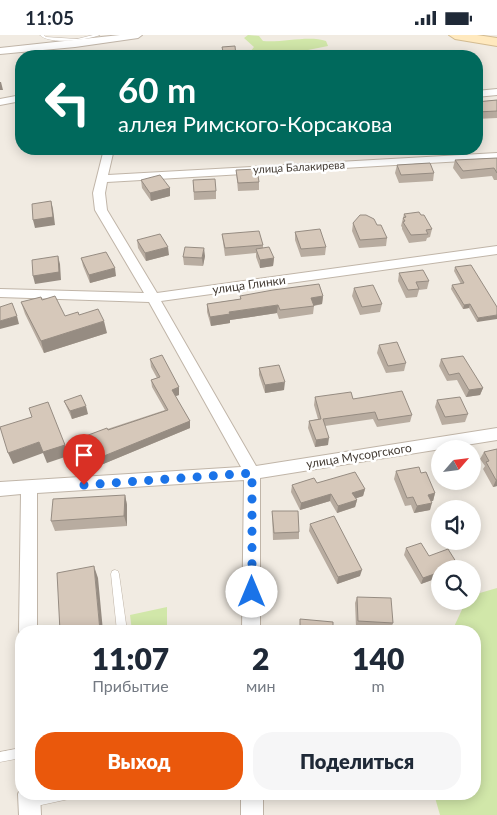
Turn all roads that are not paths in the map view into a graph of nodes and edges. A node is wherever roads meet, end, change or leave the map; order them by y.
1 (42, 35) edge
2 (94, 35) edge
3 (138, 35) edge
4 (455, 35) edge
5 (497, 42) edge
6 (0, 51) edge
7 (497, 92) edge
8 (483, 93) edge
9 (15, 99) edge
10 (0, 101) edge
11 (108, 155) edge
12 (497, 156) edge
13 (102, 179) junction
14 (497, 250) edge
15 (0, 293) edge
16 (153, 298) junction
17 (497, 435) edge
18 (252, 473) junction
19 (29, 488) junction
20 (0, 489) edge
21 (115, 574) dead end
22 (28, 625) edge
23 (121, 625) edge
24 (252, 625) edge
25 (15, 754) edge
26 (0, 757) edge
27 (46, 800) edge
28 (252, 800) edge
29 (30, 804) edge
30 (252, 815) edge

1 - 2 lane
3 - 6 street
4 - 5 street
7 - 8 street
9 - 10 street
11 - 13 street
12 - 13 street, улица Балакирева
13 - 16 street
14 - 16 street, улица Глинки
15 - 16 street, улица Глинки
16 - 18 street
17 - 18 street, улица Мусоргского
18 - 19 street, улица Мусоргского
18 - 24 street
19 - 20 street, улица Мусоргского
19 - 22 street
21 - 23 lane
25 - 26 lane
27 - 29 lane
28 - 30 street

